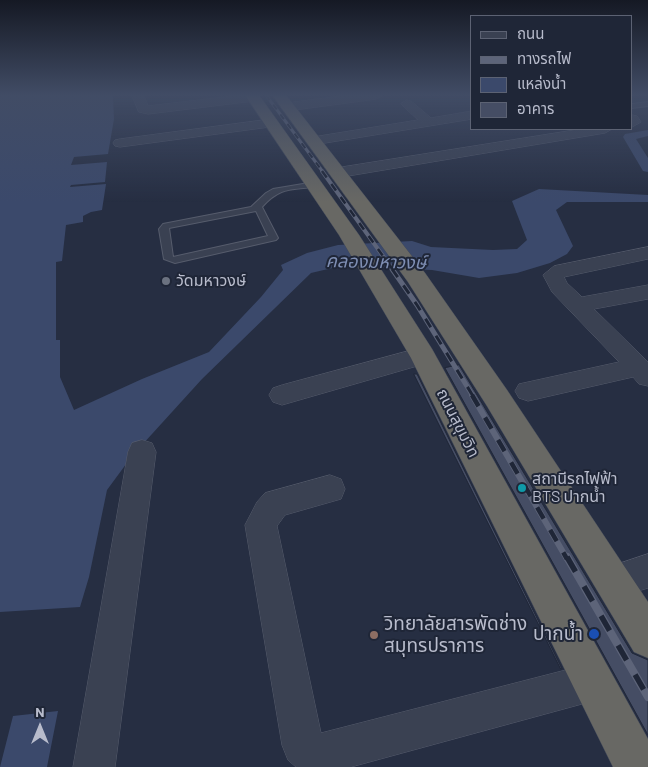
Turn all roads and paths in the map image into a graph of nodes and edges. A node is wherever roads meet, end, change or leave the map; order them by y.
1 (208, 131) edge
2 (278, 131) edge
3 (305, 131) edge
4 (375, 131) edge
5 (573, 131) edge
6 (500, 134) dead end
7 (544, 139) junction
8 (313, 141) junction
9 (120, 143) dead end
10 (515, 144) junction
11 (562, 153) dead end
12 (336, 173) junction
13 (320, 191) junction
14 (258, 207) junction
15 (646, 242) edge
16 (648, 292) edge
17 (578, 305) junction
18 (418, 348) junction
19 (643, 372) edge
20 (528, 391) dead end
21 (282, 395) dead end
22 (142, 452) dead end
23 (330, 489) dead end
24 (648, 571) edge
25 (612, 582) junction
26 (648, 638) edge
27 (593, 682) junction
28 (94, 767) edge
29 (638, 767) edge

1 - 9 street
2 - 13 highway, ถนนสุขุมวิท
3 - 8 highway
4 - 8 street
5 - 7 street
6 - 10 street
7 - 10 street
7 - 11 street
8 - 12 highway
10 - 12 street
12 - 25 highway
13 - 14 lane
13 - 18 highway, ถนนสุขุมวิท
14 - 14 lane
15 - 17 street
16 - 17 street
17 - 19 street
18 - 21 street
18 - 27 highway, ถนนสุขุมวิท
19 - 20 street
22 - 28 street
23 - 27 street
24 - 25 street
25 - 26 highway
27 - 29 highway, ถนนสุขุมวิท

